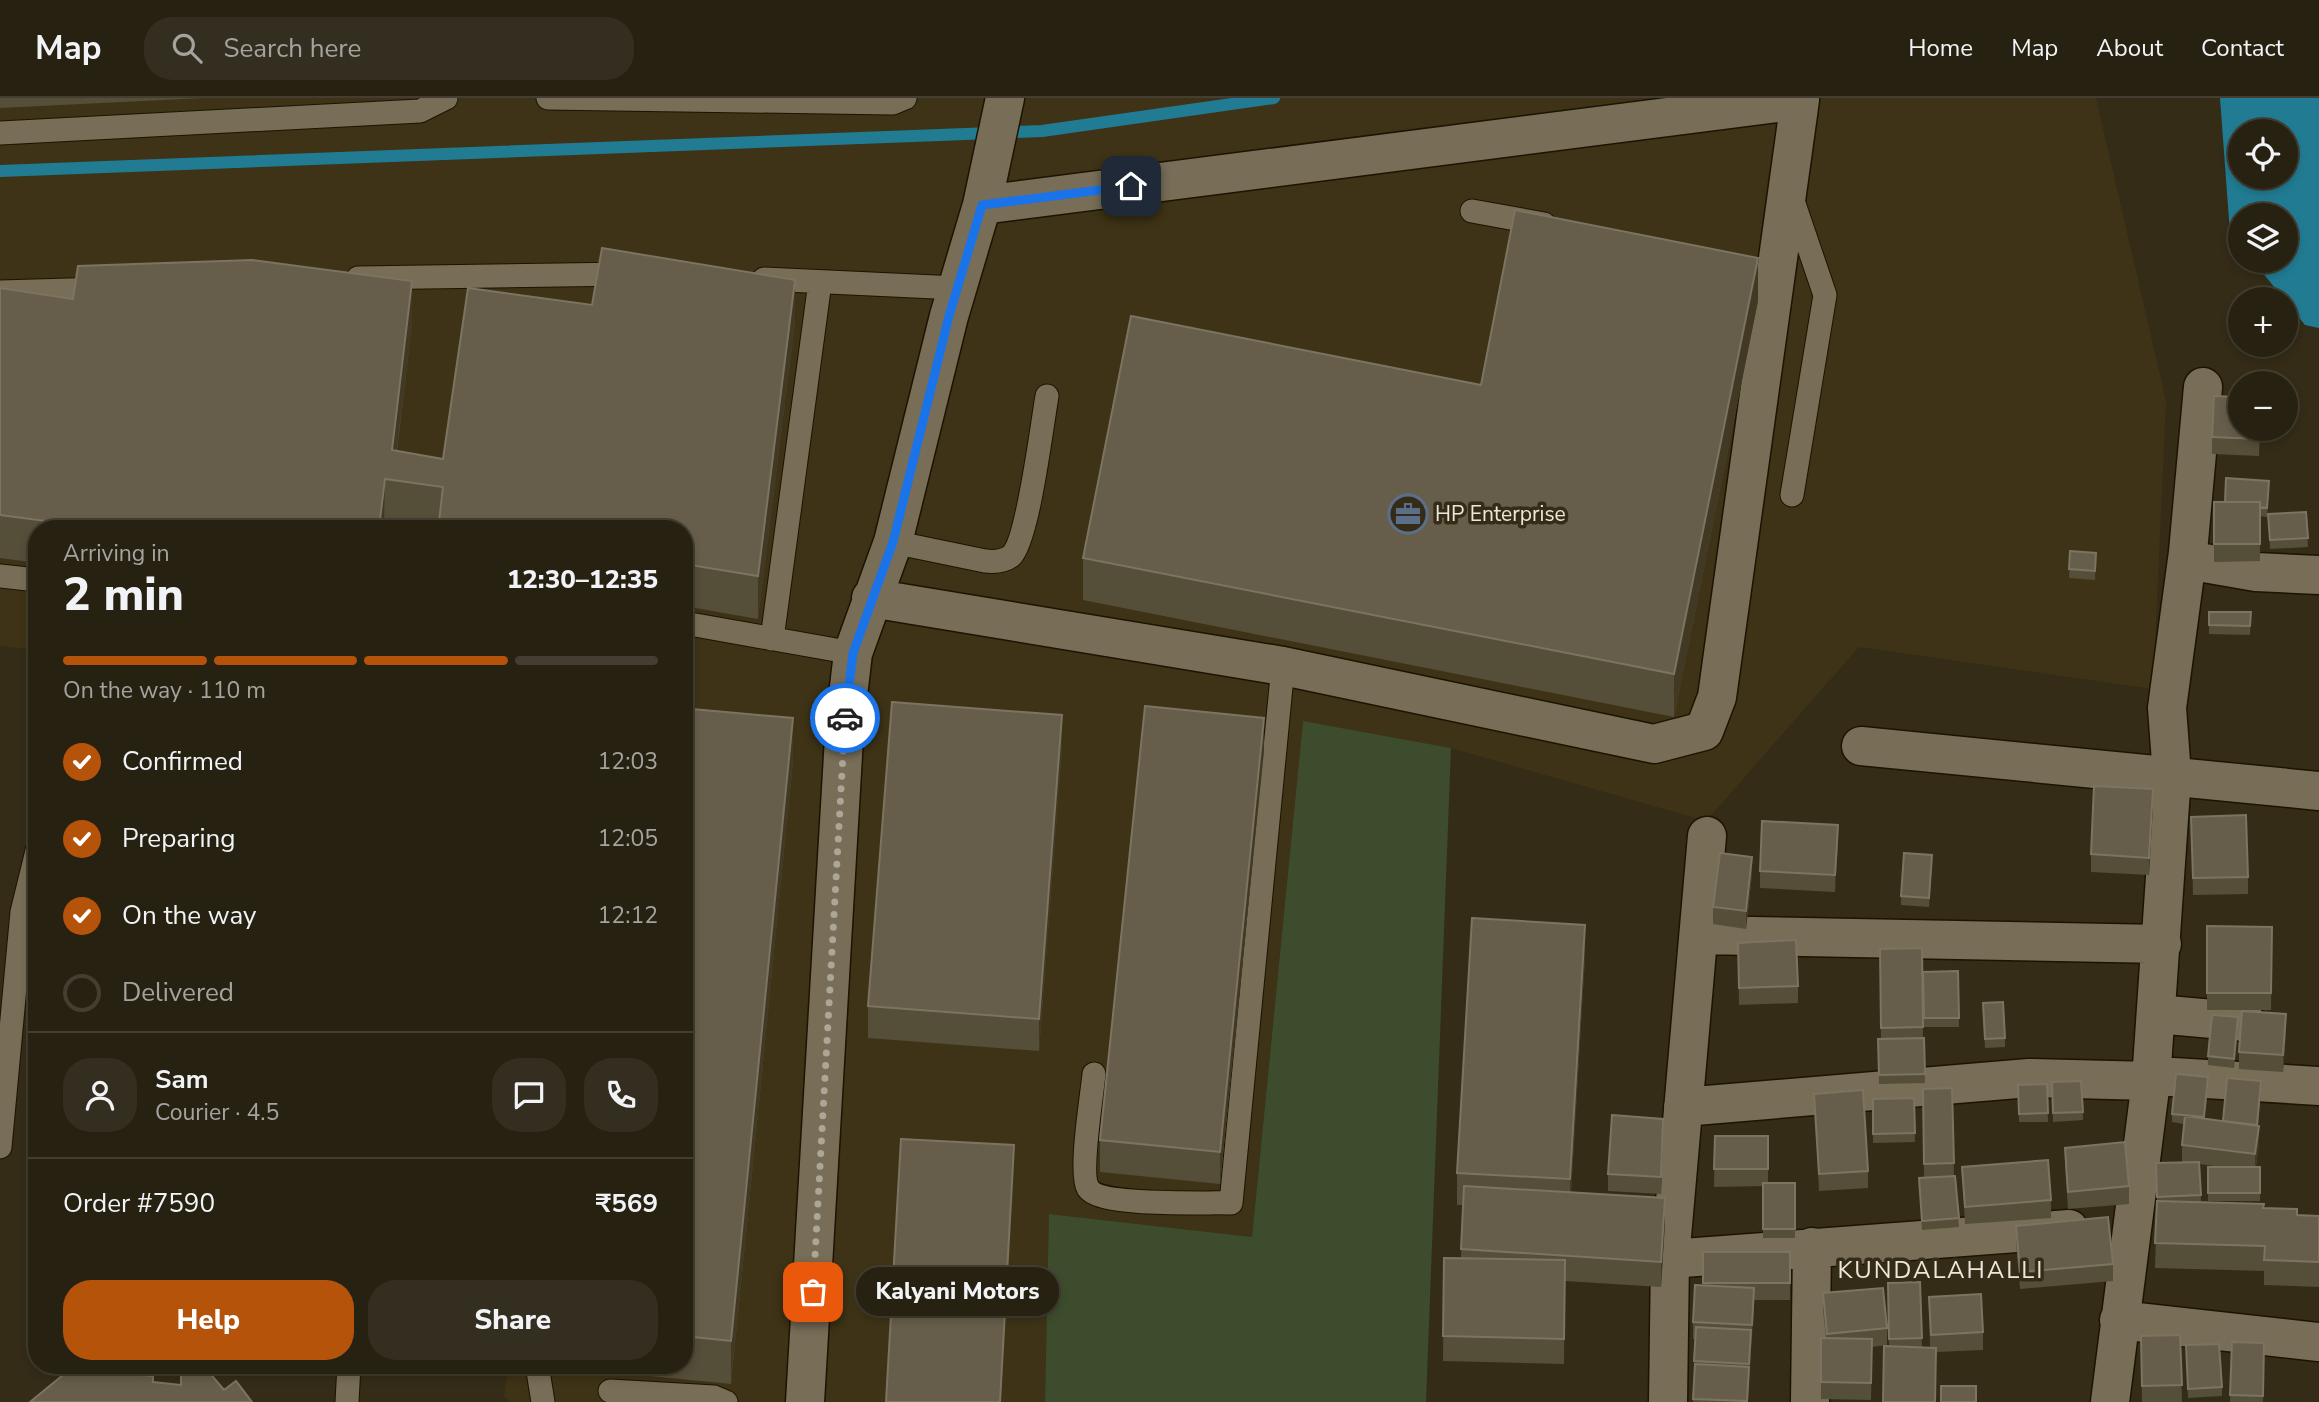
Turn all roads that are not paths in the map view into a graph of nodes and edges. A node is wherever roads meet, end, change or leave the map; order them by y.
1 (446, 98) edge
2 (548, 98) edge
3 (905, 98) edge
4 (1801, 99) edge
5 (1004, 106) edge
6 (0, 133) edge
7 (1789, 189) junction
8 (982, 205) junction
9 (1472, 211) dead end
10 (1565, 228) edge
11 (653, 275) edge
12 (340, 278) edge
13 (736, 278) edge
14 (820, 282) junction
15 (132, 288) edge
16 (957, 288) junction
17 (0, 292) edge
18 (2203, 387) dead end
19 (1047, 396) dead end
20 (1792, 495) dead end
21 (893, 542) junction
22 (2187, 560) junction
23 (2319, 575) edge
24 (0, 576) edge
25 (28, 579) edge
26 (871, 598) junction
27 (693, 625) edge
28 (772, 639) junction
29 (853, 653) junction
30 (1283, 666) junction
31 (1861, 746) dead end
32 (2172, 775) junction
33 (2319, 791) edge
34 (1707, 836) dead end
35 (28, 888) edge
36 (1699, 935) junction
37 (2162, 944) junction
38 (2157, 1014) junction
39 (2246, 1022) edge
40 (1094, 1074) dead end
41 (2151, 1078) junction
42 (2319, 1086) edge
43 (1683, 1107) junction
44 (0, 1147) edge
45 (2174, 1213) edge
46 (2132, 1219) junction
47 (1812, 1247) junction
48 (1670, 1259) junction
49 (2119, 1320) junction
50 (2319, 1342) edge
51 (349, 1374) edge
52 (538, 1374) edge
53 (610, 1391) dead end
54 (347, 1402) edge
55 (543, 1402) edge
56 (726, 1402) edge
57 (805, 1402) edge
58 (1668, 1402) edge
59 (1810, 1402) edge
60 (2110, 1402) edge

1 - 6 lane
2 - 3 lane
4 - 7 street
4 - 8 street
5 - 8 street
7 - 20 lane
7 - 30 street
8 - 16 street
9 - 10 lane
11 - 12 lane
13 - 14 lane
14 - 16 lane
14 - 28 lane
15 - 17 lane
16 - 21 street
18 - 22 street
19 - 21 lane
21 - 26 street
22 - 23 street
22 - 32 street
24 - 25 lane
26 - 29 street
26 - 30 street
27 - 28 lane
28 - 29 lane
29 - 57 street
30 - 40 lane
31 - 32 street
32 - 33 street
32 - 37 street
34 - 36 street
35 - 44 lane
36 - 37 street
36 - 43 street
37 - 38 street
38 - 39 street
38 - 41 street
41 - 42 street
41 - 43 street
41 - 46 street
43 - 48 street
45 - 46 street
46 - 47 street
46 - 49 street
47 - 48 street
47 - 59 street
48 - 58 street
49 - 50 street
49 - 60 street
51 - 54 lane
52 - 55 lane
53 - 56 lane

